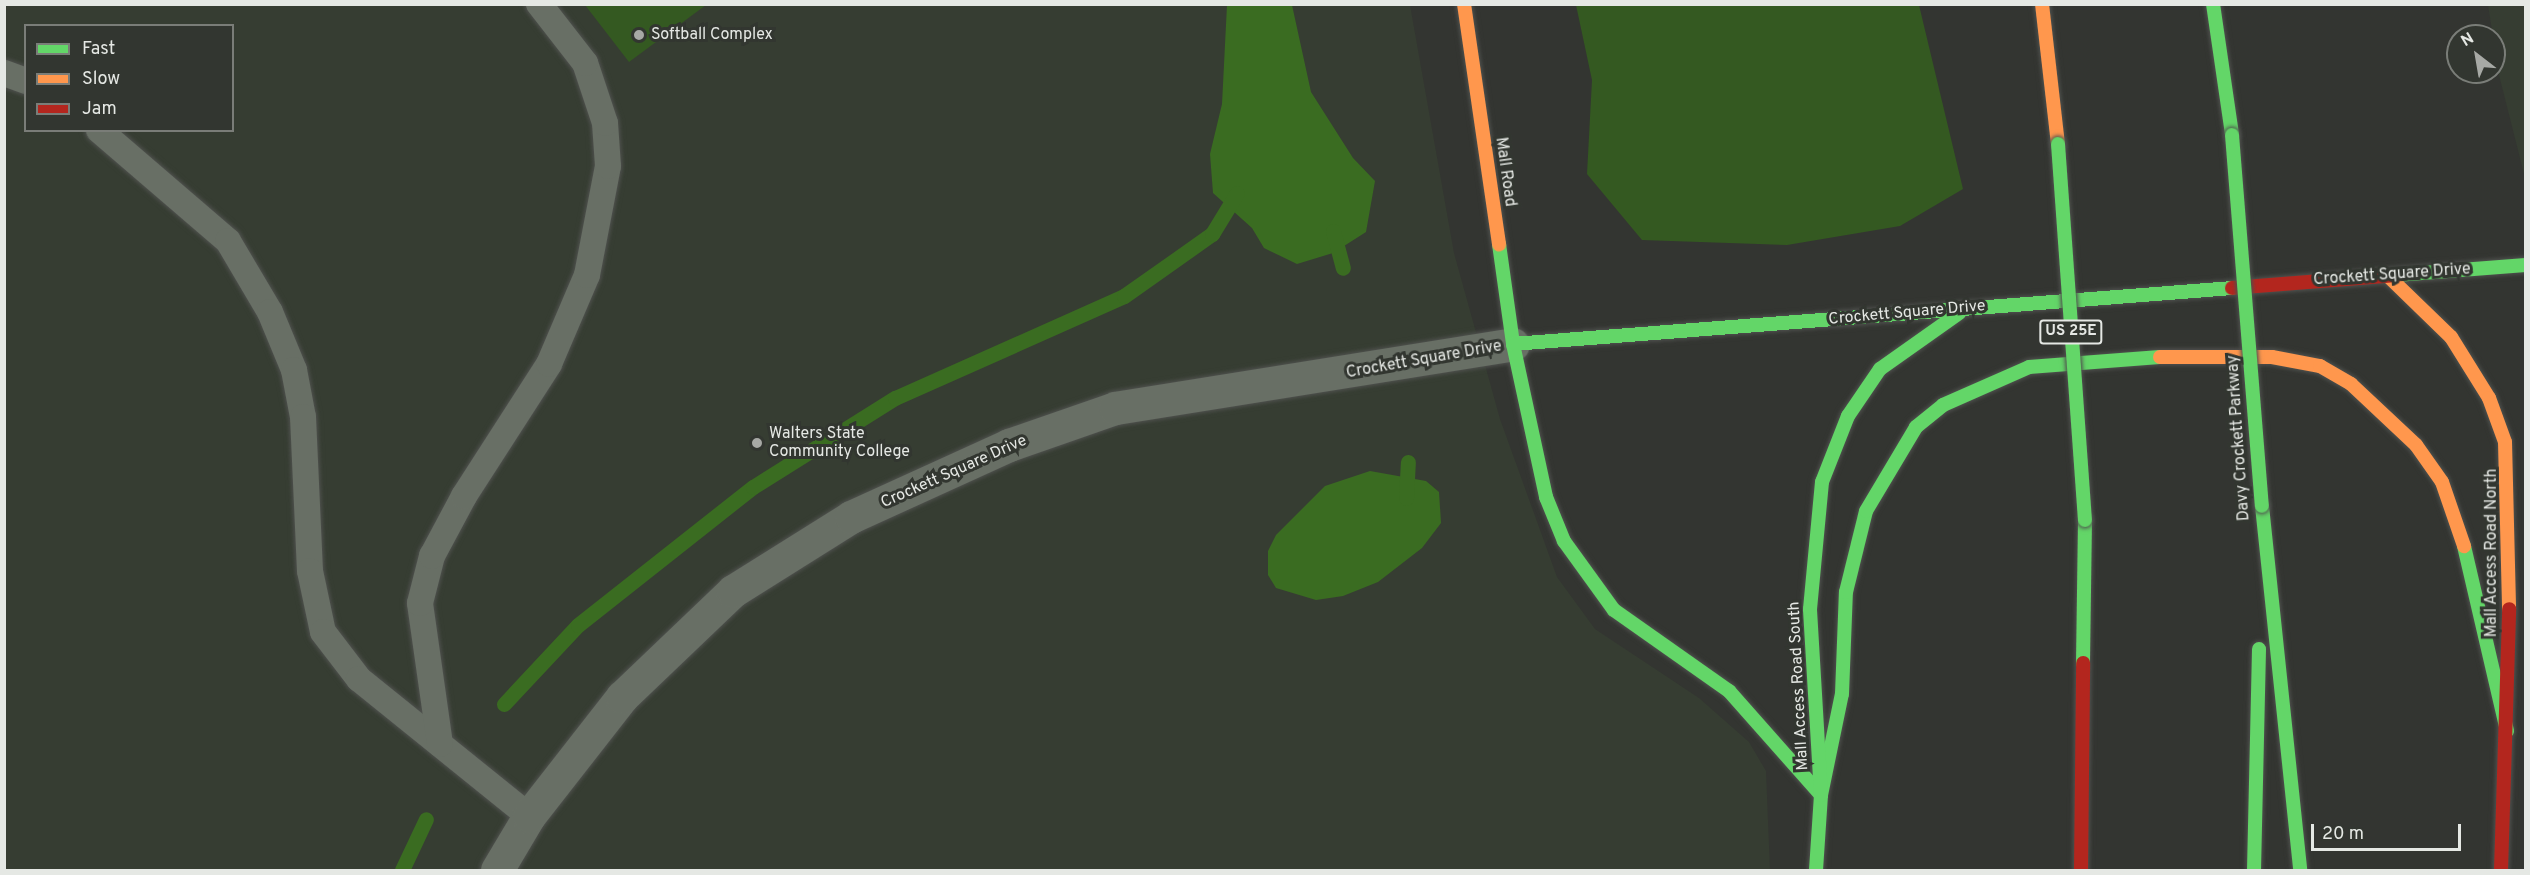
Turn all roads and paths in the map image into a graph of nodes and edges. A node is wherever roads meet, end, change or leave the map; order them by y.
1 (539, 4) edge
2 (1464, 4) edge
3 (2042, 4) edge
4 (2213, 4) edge
5 (4, 73) edge
6 (24, 80) edge
7 (101, 132) edge
8 (2526, 266) edge
9 (2389, 276) junction
10 (1966, 309) junction
11 (1513, 344) junction
12 (2262, 506) junction
13 (2524, 581) edge
14 (2507, 731) junction
15 (440, 744) junction
16 (1821, 795) junction
17 (2084, 813) junction
18 (529, 816) junction
19 (497, 870) edge
20 (1816, 870) edge
21 (2070, 870) edge
22 (2081, 870) edge
23 (2254, 870) edge
24 (2300, 870) edge
25 (2501, 870) edge

1 - 15 lane
2 - 11 main road, Mall Road
3 - 17 main road, US 25E, bridge
4 - 12 main road, Davy Crockett Parkway, bridge
5 - 6 lane
7 - 15 lane
8 - 9 main road, Crockett Square Drive
9 - 10 main road, Crockett Square Drive
9 - 14 main road, Mall Access Road North
10 - 11 main road, Crockett Square Drive
10 - 16 main road, Mall Access Road South
11 - 16 main road, Mall Road
11 - 18 street, Crockett Square Drive
12 - 23 main road, Davy Crockett Parkway
12 - 24 main road
13 - 14 main road
14 - 16 main road
14 - 25 main road, Mall Access Road North
15 - 18 lane
16 - 20 main road, Mall Access Road South
17 - 21 main road
17 - 22 main road, US 25E
18 - 19 street, Crockett Square Drive

